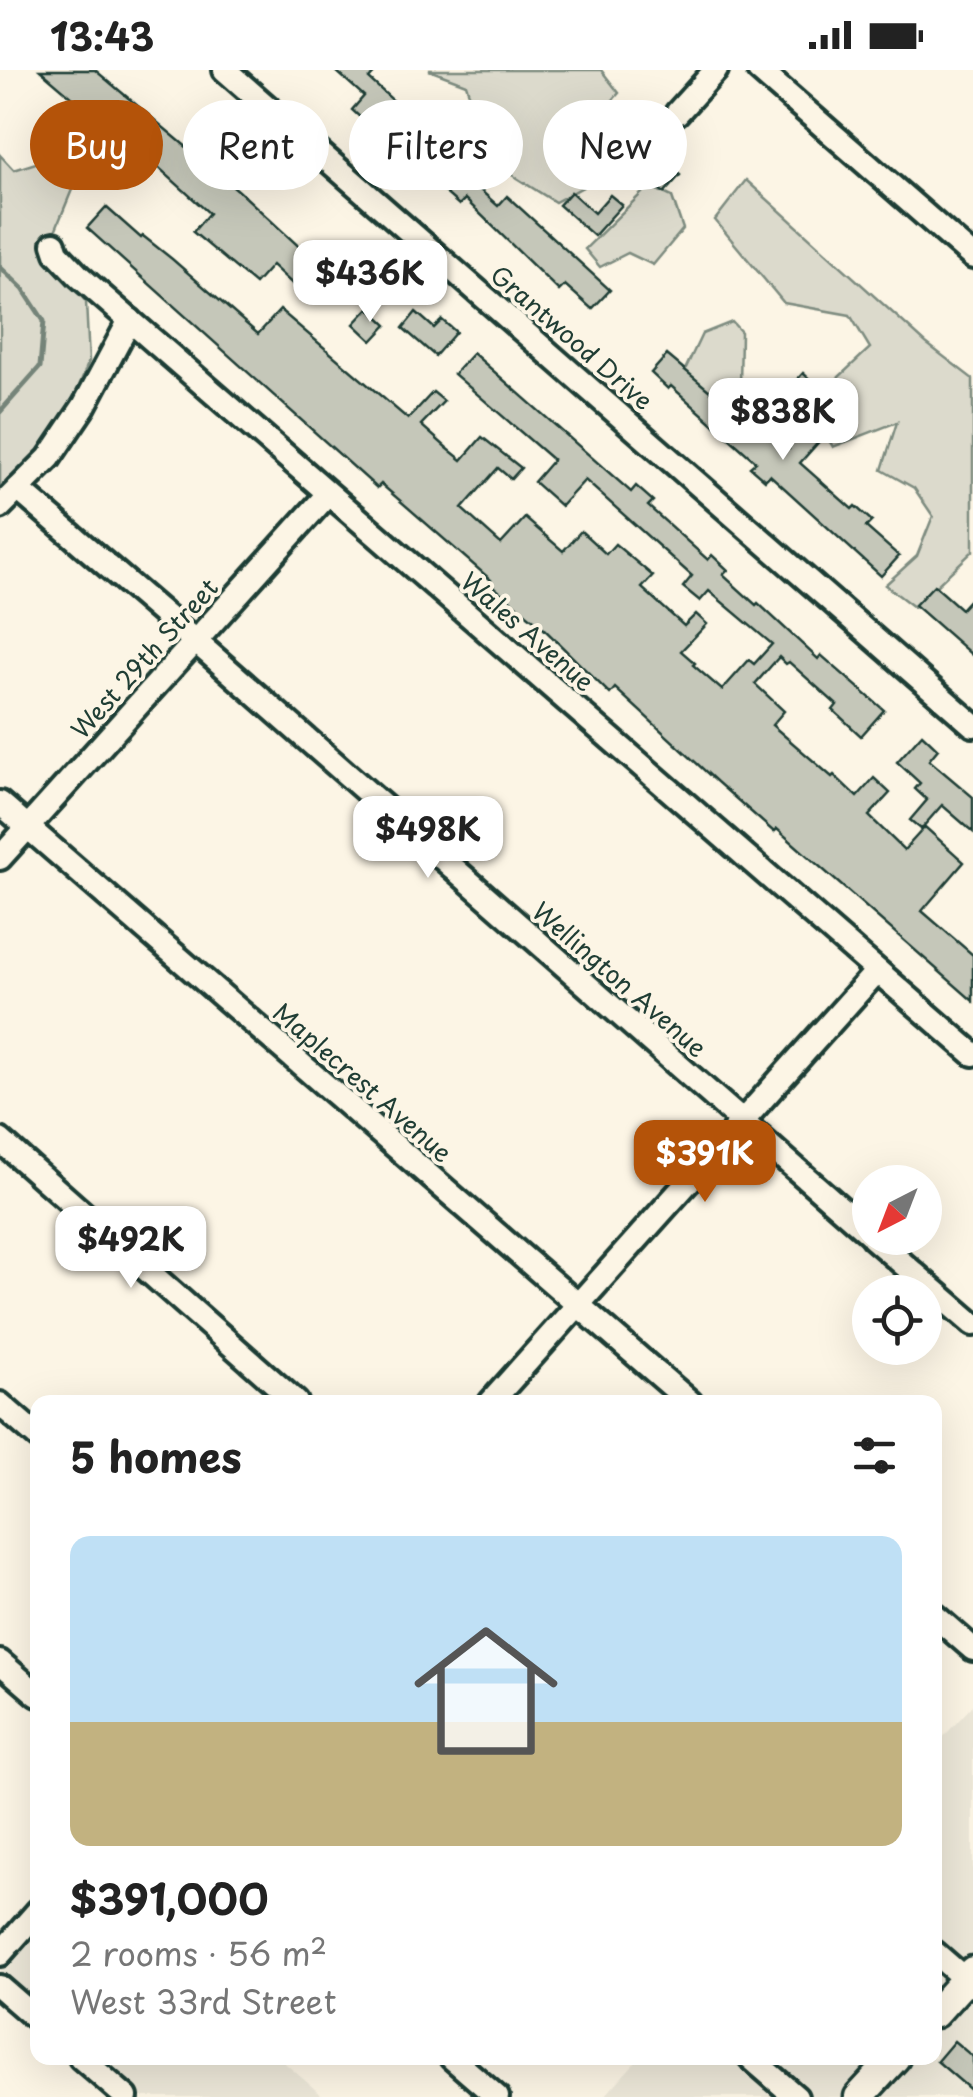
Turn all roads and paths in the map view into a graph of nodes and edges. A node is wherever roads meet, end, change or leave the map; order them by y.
1 (225, 70) edge
2 (716, 70) edge
3 (759, 70) edge
4 (687, 102) edge
5 (54, 244) dead end
6 (973, 256) edge
7 (130, 320) junction
8 (18, 489) junction
9 (328, 494) junction
10 (0, 507) edge
11 (196, 641) junction
12 (973, 724) edge
13 (0, 803) edge
14 (28, 828) junction
15 (0, 858) edge
16 (877, 970) junction
17 (973, 1054) edge
18 (743, 1124) junction
19 (0, 1140) edge
20 (852, 1219) edge
21 (894, 1255) edge
22 (580, 1306) junction
23 (973, 1324) edge
24 (288, 1395) edge
25 (498, 1395) edge
26 (682, 1395) edge
27 (0, 1404) edge
28 (30, 1429) edge
29 (942, 1622) edge
30 (973, 1649) edge
31 (0, 1662) edge
32 (30, 1688) edge
33 (30, 1920) edge
34 (0, 1954) edge
35 (942, 1958) edge
36 (970, 1978) edge
37 (0, 1986) edge
38 (942, 2006) edge
39 (30, 2013) edge
40 (89, 2065) edge
41 (460, 2065) edge
42 (759, 2065) edge
43 (889, 2065) edge
44 (126, 2097) edge
45 (498, 2097) edge
46 (796, 2097) edge
47 (859, 2097) edge

1 - 12 street, Grantwood Drive
2 - 4 street
3 - 6 street
5 - 7 street, Wales Avenue
7 - 8 street
7 - 9 street, Wales Avenue
8 - 10 street
8 - 11 street, Wellington Avenue
9 - 11 street, West 29th Street
9 - 16 street, Wales Avenue
11 - 14 street, West 29th Street
11 - 18 street, Wellington Avenue
13 - 14 street, Maplecrest Avenue
14 - 15 street, West 29th Street
14 - 22 street, Maplecrest Avenue
16 - 17 street, Wales Avenue
16 - 18 street
18 - 20 street, Wellington Avenue
18 - 22 street
19 - 24 street
21 - 23 street, Wellington Avenue
22 - 25 street
22 - 26 street, Maplecrest Avenue
27 - 28 street
29 - 30 street
31 - 32 street
33 - 34 street
35 - 36 street
36 - 38 main road
37 - 39 street
40 - 44 street
41 - 45 street
42 - 46 street
43 - 47 main road

